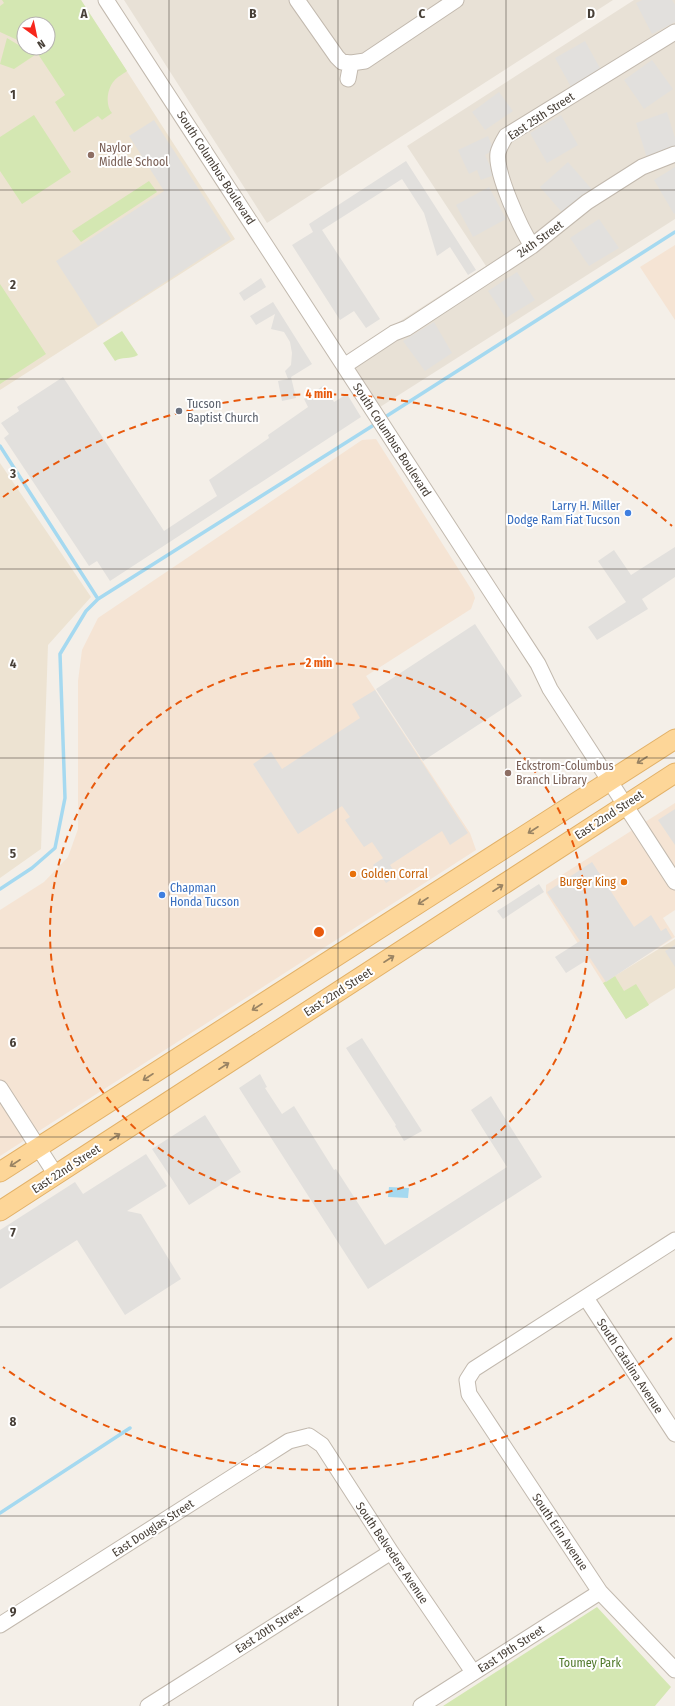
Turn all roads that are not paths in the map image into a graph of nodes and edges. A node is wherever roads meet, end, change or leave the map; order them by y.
1 (106, 0) edge
2 (297, 0) edge
3 (456, 0) edge
4 (675, 32) edge
5 (351, 64) junction
6 (348, 79) dead end
7 (675, 154) edge
8 (532, 246) junction
9 (346, 369) junction
10 (675, 739) edge
11 (675, 773) edge
12 (610, 782) junction
13 (625, 806) junction
14 (675, 882) edge
15 (0, 1088) edge
16 (38, 1148) junction
17 (0, 1172) edge
18 (56, 1175) junction
19 (0, 1211) edge
20 (675, 1240) edge
21 (586, 1298) junction
22 (310, 1433) joint
23 (675, 1434) edge
24 (391, 1552) junction
25 (600, 1592) junction
26 (0, 1625) edge
27 (675, 1670) edge
28 (473, 1672) junction
29 (148, 1706) edge
30 (422, 1706) edge

1 - 9 street, South Columbus Boulevard
2 - 5 street
3 - 5 street
4 - 8 street, East 25th Street
5 - 6 street
7 - 8 street, 24th Street
8 - 9 street, 24th Street
9 - 12 street, South Columbus Boulevard
10 -> 12 main road
11 - 13 main road, East 22nd Street
12 - 13 street, South Columbus Boulevard
12 -> 16 main road
13 - 14 street, South Columbus Boulevard
18 -> 13 main road, East 22nd Street
15 - 16 street
16 -> 17 main road
16 - 18 street
18 - 19 main road, East 22nd Street
20 - 21 street
21 - 23 street, South Catalina Avenue
21 - 25 street, South Erin Avenue
22 - 24 street, South Belvedere Avenue
22 - 26 street, East Douglas Street
24 - 28 street, South Belvedere Avenue
24 - 29 street, East 20th Street
25 - 27 street, South Erin Avenue
25 - 28 street, East 19th Street
28 - 30 street, East 19th Street

